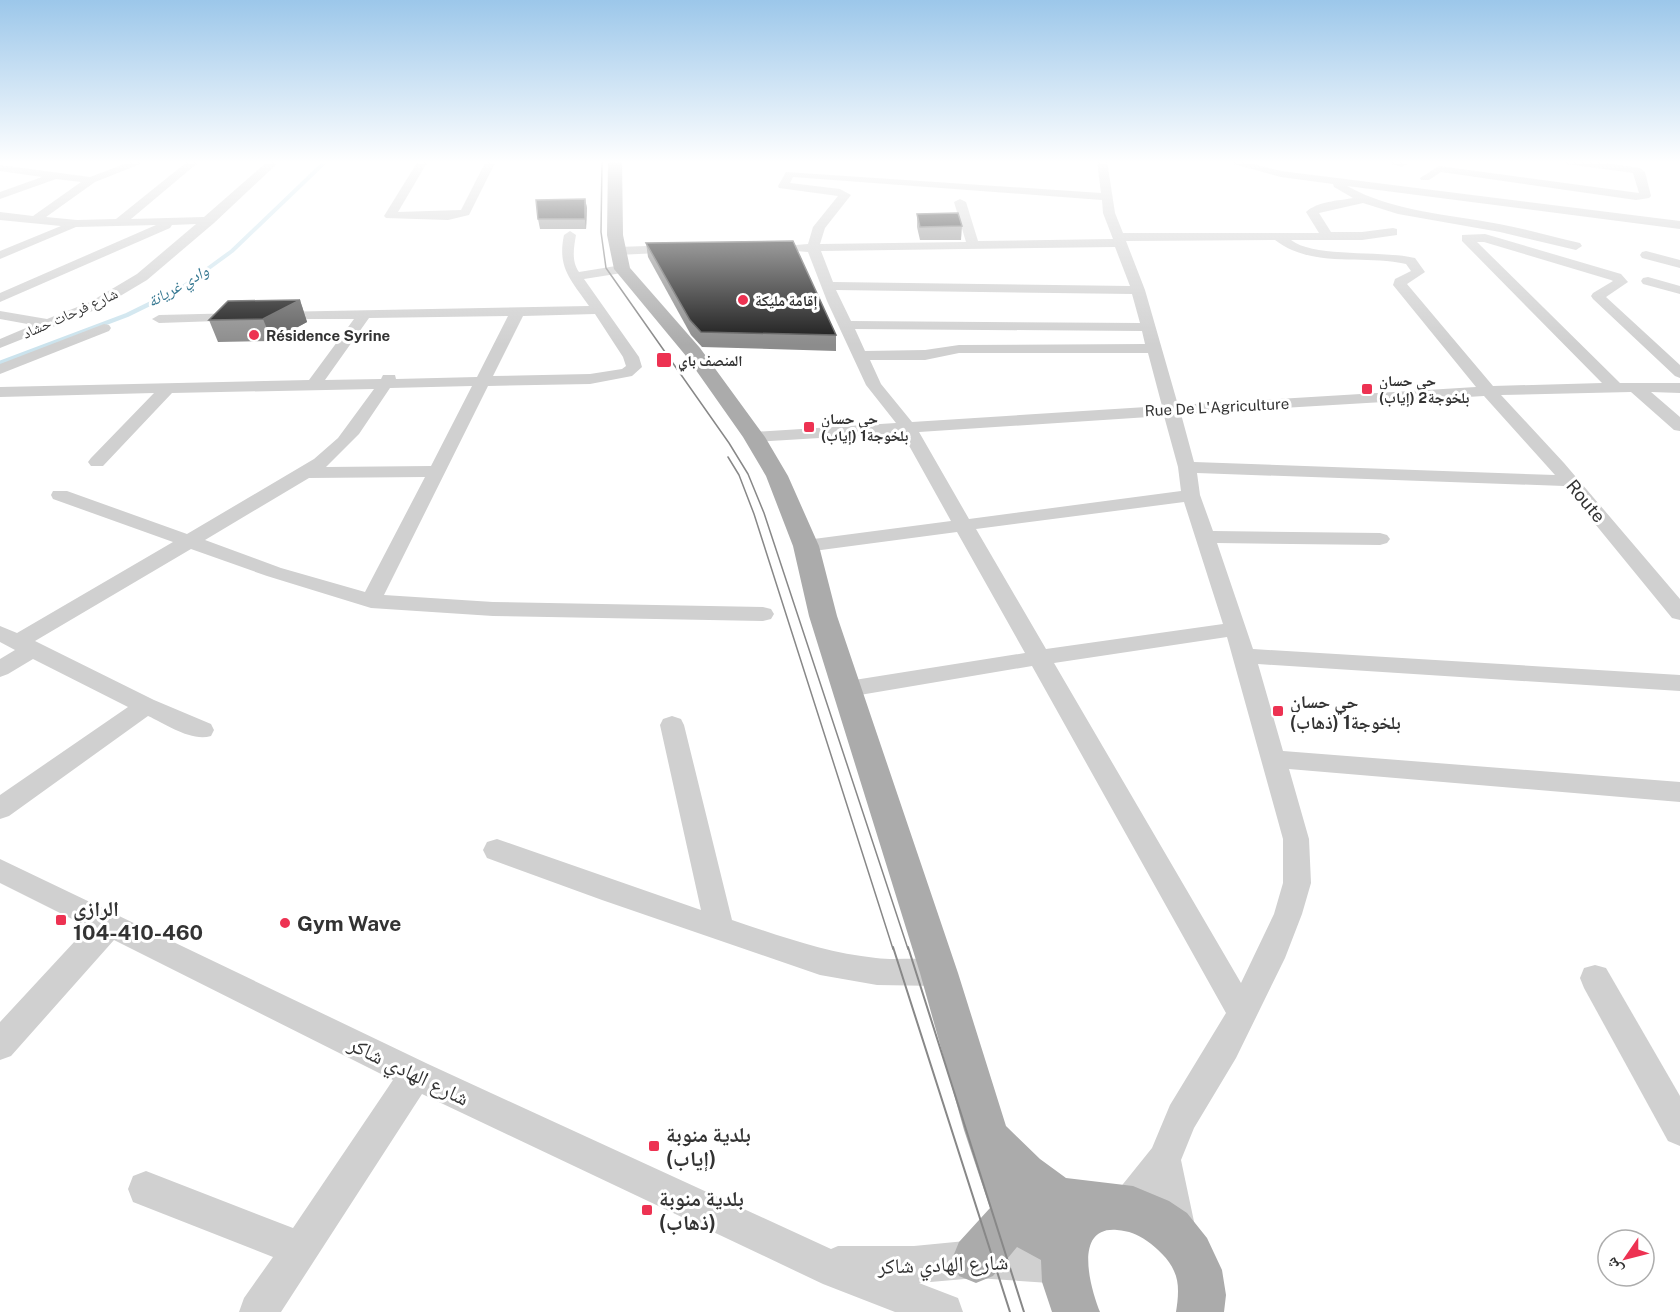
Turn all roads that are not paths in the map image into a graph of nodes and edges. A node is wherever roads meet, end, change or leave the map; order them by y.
1 (58, 222) edge
2 (116, 222) edge
3 (171, 222) edge
4 (207, 222) edge
5 (617, 222) edge
6 (823, 222) edge
7 (966, 222) edge
8 (1113, 222) edge
9 (1318, 222) edge
10 (1469, 222) edge
11 (1659, 222) edge
12 (77, 224) junction
13 (1680, 225) edge
14 (1393, 232) dead end
15 (570, 235) edge
16 (1278, 236) junction
17 (1327, 236) junction
18 (1119, 240) junction
19 (973, 245) junction
20 (1576, 246) dead end
21 (791, 248) edge
22 (813, 248) junction
23 (692, 249) edge
24 (0, 255) edge
25 (1646, 255) dead end
26 (619, 260) junction
27 (1679, 264) edge
28 (576, 276) junction
29 (1663, 277) dead end
30 (1648, 281) dead end
31 (828, 286) junction
32 (1138, 290) junction
33 (1680, 290) edge
34 (0, 298) edge
35 (600, 310) junction
36 (518, 311) junction
37 (365, 314) junction
38 (0, 315) edge
39 (159, 319) dead end
40 (49, 324) junction
41 (846, 325) junction
42 (104, 328) dead end
43 (1151, 338) junction
44 (0, 344) edge
45 (860, 356) junction
46 (0, 369) edge
47 (1680, 373) edge
48 (484, 379) junction
49 (387, 381) junction
50 (316, 382) junction
51 (0, 387) edge
52 (1615, 387) junction
53 (1635, 387) junction
54 (1680, 388) edge
55 (167, 389) junction
56 (0, 392) edge
57 (1489, 392) junction
58 (1172, 408) junction
59 (1680, 426) edge
60 (908, 428) junction
61 (754, 437) junction
62 (96, 462) dead end
63 (1187, 467) junction
64 (438, 471) junction
65 (305, 473) junction
66 (1570, 481) junction
67 (60, 495) dead end
68 (1191, 495) junction
69 (962, 525) junction
70 (1204, 537) junction
71 (1380, 539) dead end
72 (190, 541) junction
73 (806, 546) junction
74 (371, 601) junction
75 (1680, 613) edge
76 (763, 614) dead end
77 (1234, 629) junction
78 (18, 641) edge
79 (1244, 656) junction
80 (1038, 658) junction
81 (0, 669) edge
82 (1680, 683) edge
83 (848, 689) junction
84 (146, 706) junction
85 (672, 725) dead end
86 (202, 730) dead end
87 (1274, 759) junction
88 (1680, 792) edge
89 (0, 809) edge
90 (497, 849) dead end
91 (2, 873) edge
92 (110, 925) junction
93 (720, 929) junction
94 (939, 972) junction
95 (1595, 978) dead end
96 (1242, 1013) junction
97 (0, 1045) edge
98 (416, 1075) junction
99 (1680, 1129) edge
100 (986, 1130) junction
101 (1164, 1160) junction
102 (146, 1189) dead end
103 (1118, 1207) junction
104 (1015, 1214) junction
105 (1179, 1236) junction
106 (300, 1249) junction
107 (1065, 1257) junction
108 (976, 1259) junction
109 (823, 1264) junction
110 (258, 1312) edge
111 (944, 1312) edge
112 (1076, 1312) edge
113 (1200, 1312) edge

1 - 12 street
2 - 12 street
3 - 34 street
4 - 40 street, شارع فرحات حشاد
5 - 26 main road
6 - 22 street
7 - 19 street
8 - 18 street
9 - 17 street
10 - 20 street
11 - 13 street
12 - 24 street
14 - 17 street
15 - 28 street
16 - 17 street
16 - 18 street
16 - 57 street, Route
18 - 19 street
18 - 32 street
19 - 22 street
21 - 22 street
22 - 31 street
23 - 26 street
25 - 27 street
26 - 28 street
26 - 61 main road
27 - 29 street
28 - 35 street
30 - 33 street
31 - 32 street
31 - 41 street
32 - 43 street
35 - 36 street
35 - 48 street
36 - 37 street
36 - 48 street
37 - 39 street
37 - 50 street
38 - 40 street
40 - 44 street, شارع فرحات حشاد
41 - 43 street
41 - 45 street
42 - 46 street
43 - 45 street
43 - 58 street
45 - 60 street
47 - 52 street
48 - 49 street
48 - 64 street
49 - 50 street
49 - 65 street
50 - 51 street
50 - 55 street
52 - 53 street, Rue De L'Agriculture
52 - 57 street, Rue De L'Agriculture
53 - 54 street, Rue De L'Agriculture
53 - 59 street
55 - 56 street
55 - 62 street
57 - 58 street, Rue De L'Agriculture
57 - 66 street, Route
58 - 60 street, Rue De L'Agriculture
58 - 63 street
60 - 61 street, Rue De L'Agriculture
60 - 69 street
61 - 73 main road
63 - 66 street
63 - 68 street
64 - 65 street
64 - 74 street
65 - 72 street
66 - 75 street, Route
67 - 72 street
68 - 69 street
68 - 70 street
69 - 73 street
69 - 80 street
70 - 71 street
70 - 77 street
72 - 74 street
72 - 78 street
73 - 83 main road
74 - 76 street
77 - 79 street
77 - 80 street
78 - 81 street
78 - 84 street
79 - 82 street
79 - 87 street
80 - 83 street
80 - 96 street
83 - 94 main road
84 - 86 street
84 - 89 street
85 - 93 street
87 - 88 street
87 - 96 street
90 - 93 street
91 - 92 street, شارع الهادي شاكر
92 - 97 street
92 - 98 street, شارع الهادي شاكر
93 - 94 street
94 - 100 main road
95 - 99 street
96 - 101 street
98 - 106 street
98 - 109 street, شارع الهادي شاكر
100 - 103 main road
100 - 104 main road
101 - 103 street
101 - 105 street
102 - 106 street
103 - 105 main road
103 - 107 main road
104 - 107 main road
104 - 108 main road
105 - 113 main road
106 - 110 street
107 - 108 street, شارع الهادي شاكر
107 - 112 main road
108 - 109 street, شارع الهادي شاكر
109 - 111 street, شارع الهادي شاكر

